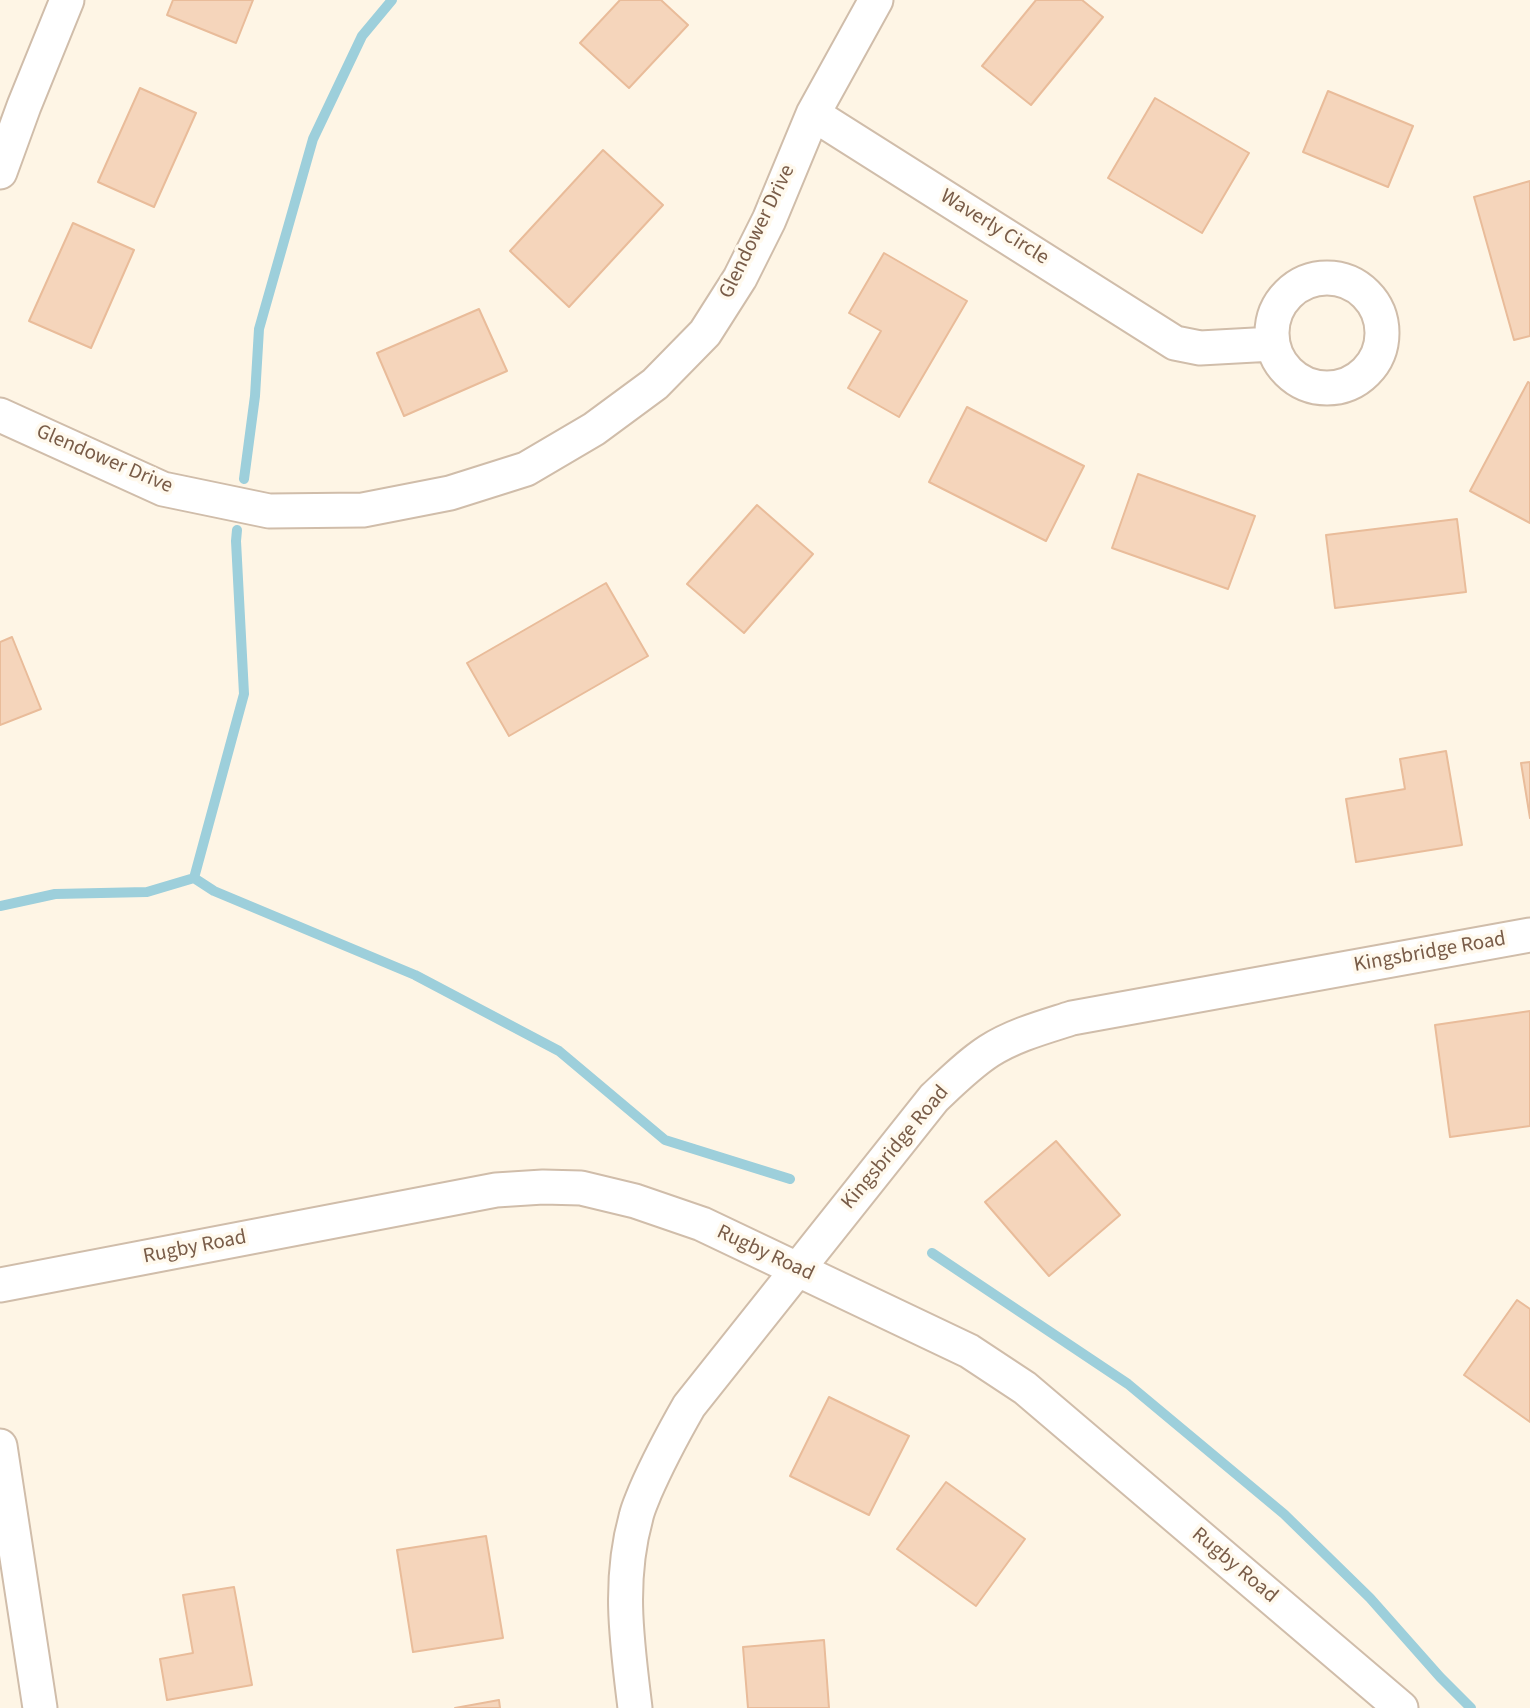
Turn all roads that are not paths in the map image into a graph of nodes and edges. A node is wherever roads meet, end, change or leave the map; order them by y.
1 (67, 0) edge
2 (876, 0) edge
3 (12, 100) edge
4 (813, 114) junction
5 (0, 172) edge
6 (1273, 344) dead end
7 (0, 415) edge
8 (1530, 935) edge
9 (797, 1269) junction
10 (0, 1286) edge
11 (0, 1446) edge
12 (40, 1708) edge
13 (635, 1708) edge
14 (1401, 1708) edge

1 - 3 street
2 - 4 street, Glendower Drive
3 - 5 street
4 - 6 street, Waverly Circle
4 - 7 street, Glendower Drive
8 - 9 street, Kingsbridge Road
9 - 10 street, Rugby Road
9 - 13 street, Kingsbridge Road
9 - 14 street, Rugby Road
11 - 12 street

